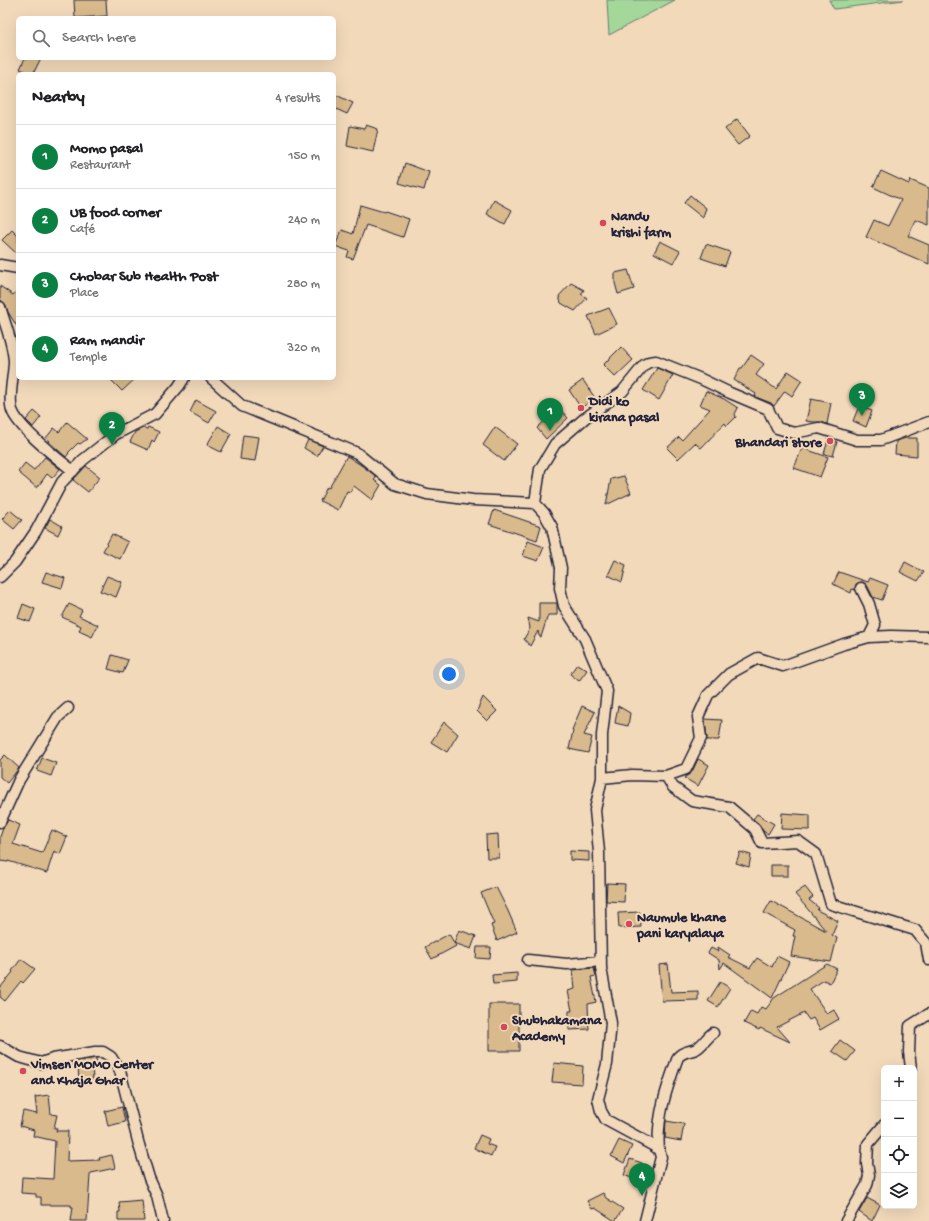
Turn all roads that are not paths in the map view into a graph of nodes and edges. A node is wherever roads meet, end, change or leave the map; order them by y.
1 (0, 265) edge
2 (16, 268) edge
3 (0, 307) edge
4 (183, 380) edge
5 (213, 380) edge
6 (929, 422) edge
7 (73, 471) junction
8 (535, 503) junction
9 (0, 577) edge
10 (861, 588) dead end
11 (929, 637) edge
12 (869, 638) junction
13 (68, 708) dead end
14 (666, 776) junction
15 (602, 778) junction
16 (0, 822) edge
17 (528, 960) dead end
18 (929, 960) edge
19 (601, 961) junction
20 (929, 1014) edge
21 (713, 1033) dead end
22 (0, 1046) edge
23 (911, 1065) edge
24 (881, 1129) edge
25 (659, 1150) junction
26 (163, 1221) edge
27 (645, 1221) edge
28 (846, 1221) edge

1 - 2 street
3 - 7 street
4 - 7 street
5 - 8 street
6 - 8 street
7 - 9 street
8 - 15 street
10 - 12 street
11 - 12 street
12 - 14 street
13 - 16 street
14 - 15 street
14 - 18 street
15 - 19 street
17 - 19 street
19 - 25 street
20 - 23 street
21 - 25 street
22 - 26 street
24 - 28 street
25 - 27 street

